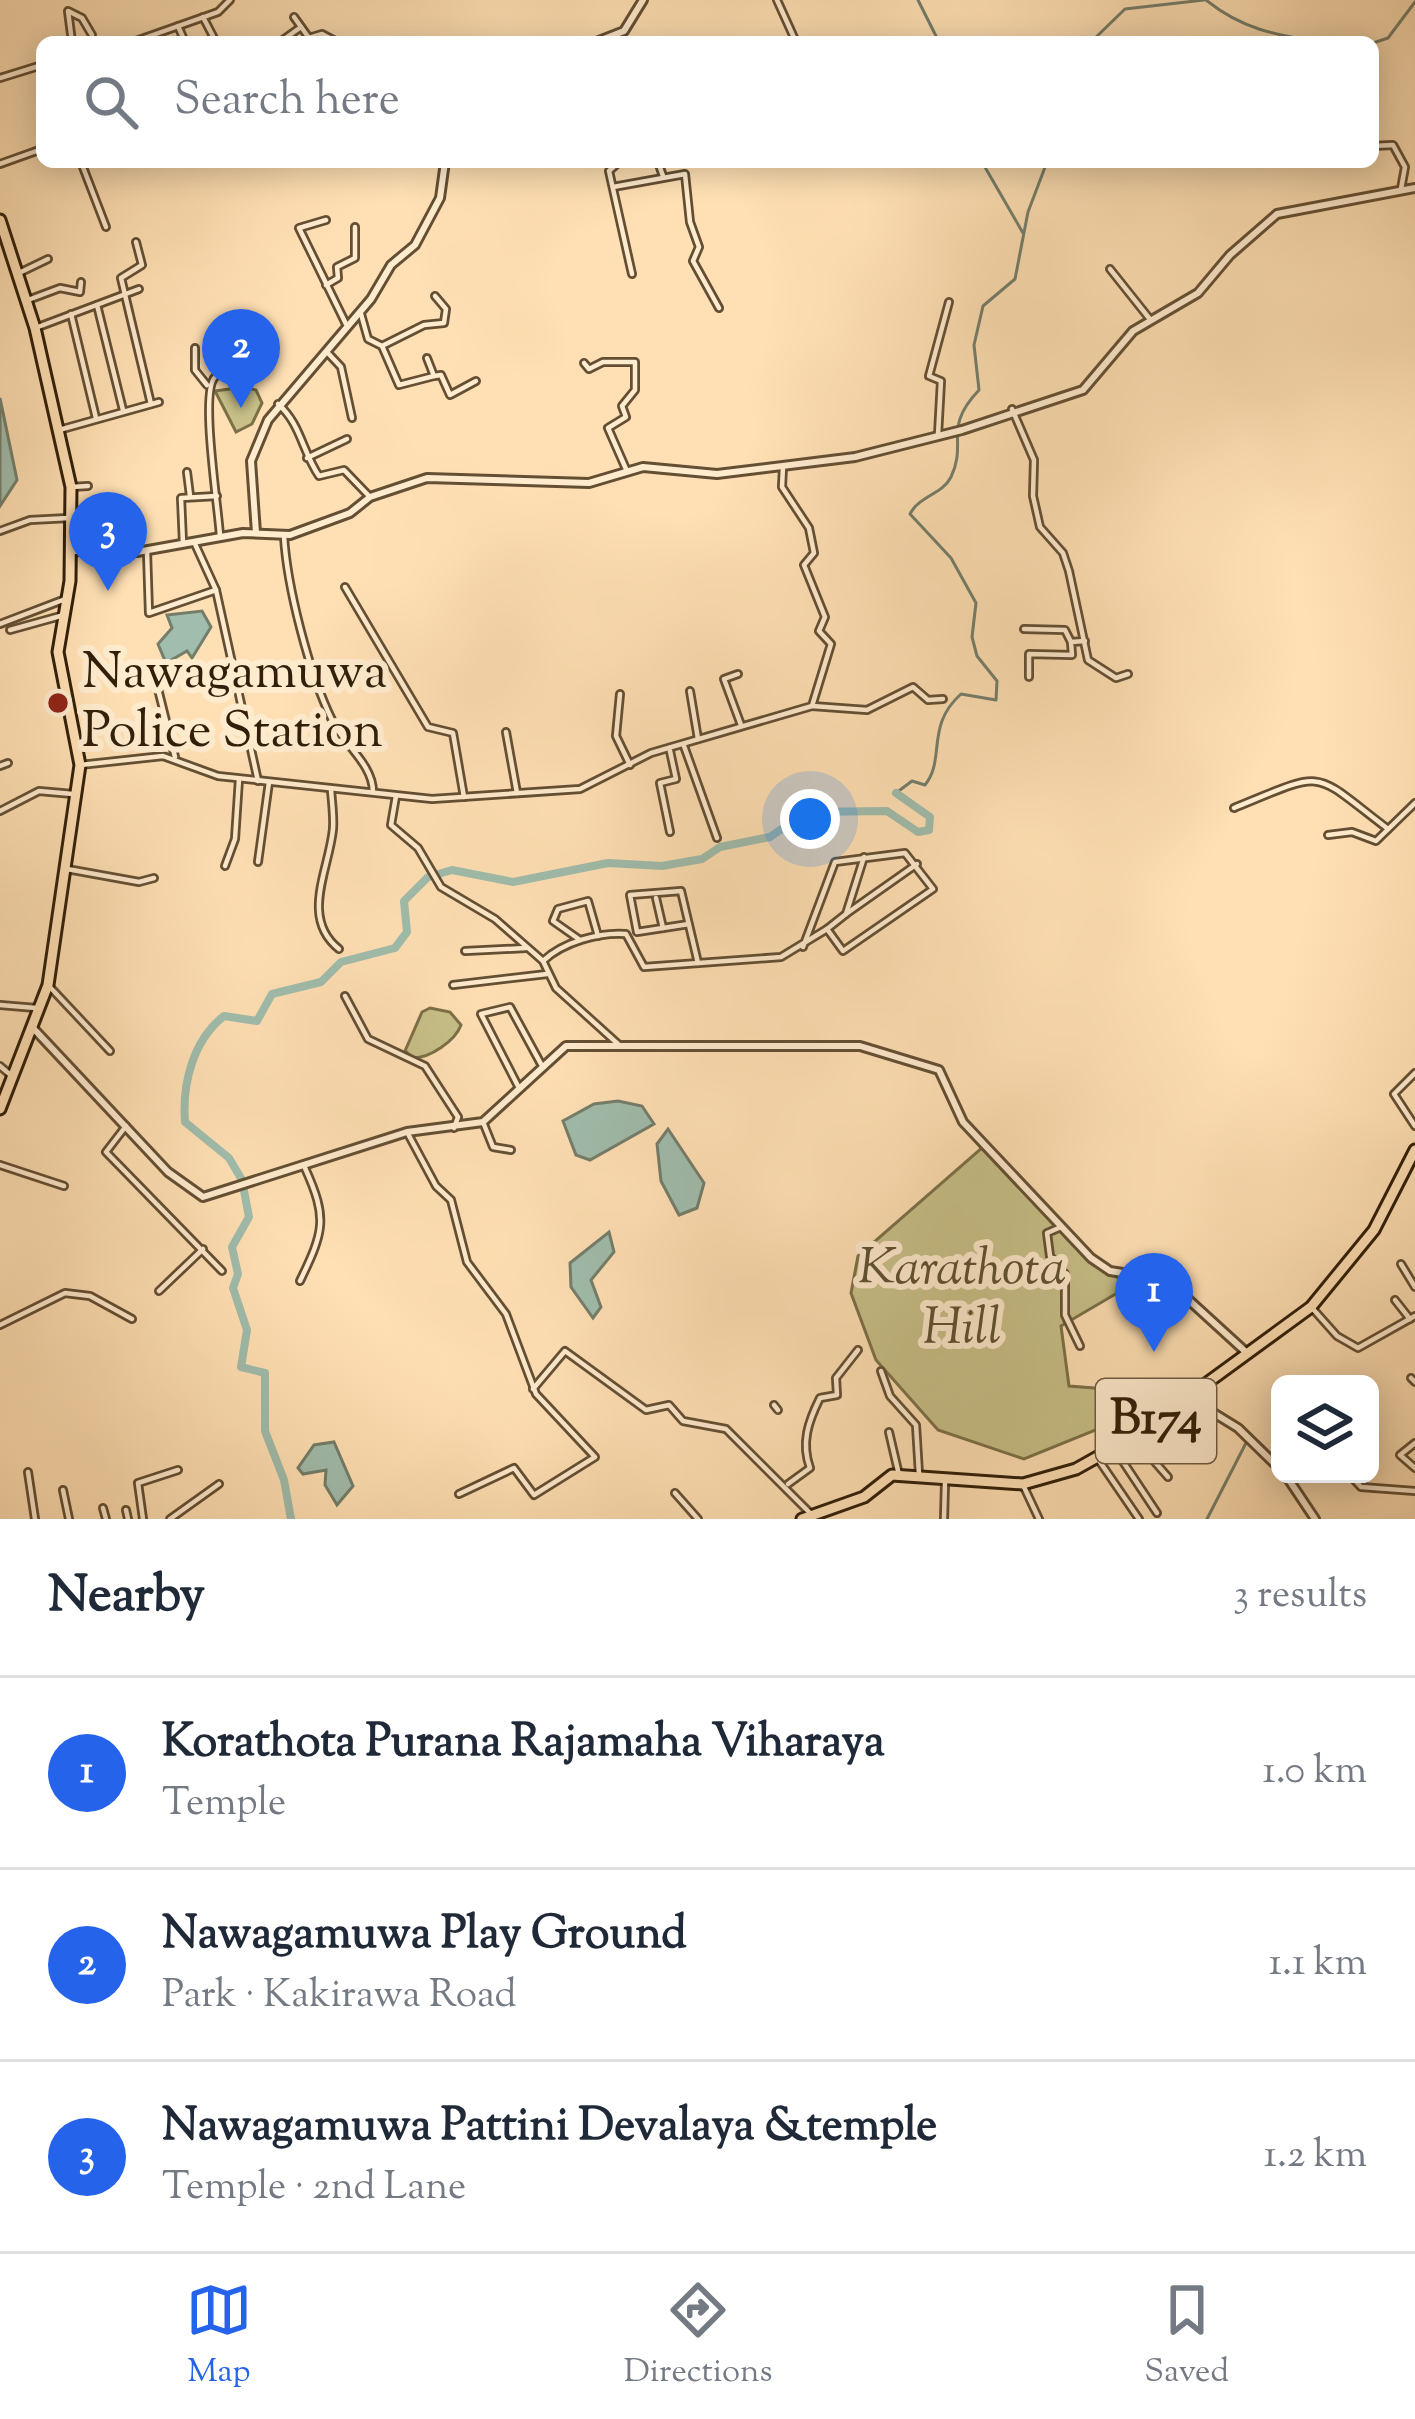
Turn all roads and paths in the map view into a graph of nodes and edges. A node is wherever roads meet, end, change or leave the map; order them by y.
1 (230, 0) edge
2 (643, 0) edge
3 (777, 0) edge
4 (203, 17) junction
5 (294, 17) dead end
6 (178, 26) junction
7 (302, 27) junction
8 (92, 34) dead end
9 (71, 36) edge
10 (150, 36) edge
11 (182, 36) edge
12 (213, 36) edge
13 (289, 36) edge
14 (308, 36) edge
15 (612, 36) edge
16 (793, 36) edge
17 (36, 67) edge
18 (0, 77) edge
19 (1379, 146) edge
20 (36, 151) edge
21 (0, 164) edge
22 (83, 168) edge
23 (444, 168) edge
24 (612, 168) edge
25 (660, 168) edge
26 (663, 176) junction
27 (613, 187) junction
28 (1415, 188) edge
29 (1401, 189) junction
30 (0, 220) edge
31 (326, 220) dead end
32 (106, 227) dead end
33 (356, 227) dead end
34 (136, 242) dead end
35 (48, 259) dead end
36 (1110, 269) dead end
37 (19, 273) junction
38 (632, 274) dead end
39 (81, 282) dead end
40 (72, 285) dead end
41 (326, 285) junction
42 (64, 289) junction
43 (140, 290) dead end
44 (124, 295) junction
45 (435, 296) dead end
46 (28, 300) junction
47 (949, 302) dead end
48 (97, 304) junction
49 (719, 308) dead end
50 (360, 312) junction
51 (71, 314) junction
52 (1149, 318) junction
53 (346, 324) junction
54 (35, 328) junction
55 (382, 346) junction
56 (195, 348) dead end
57 (325, 350) junction
58 (427, 358) dead end
59 (584, 363) dead end
60 (215, 376) dead end
61 (434, 376) junction
62 (476, 381) dead end
63 (207, 385) junction
64 (159, 402) dead end
65 (151, 404) junction
66 (278, 404) junction
67 (123, 410) junction
68 (1012, 410) junction
69 (96, 418) junction
70 (352, 418) dead end
71 (59, 430) junction
72 (938, 435) junction
73 (347, 439) dead end
74 (307, 458) junction
75 (782, 466) junction
76 (626, 469) junction
77 (187, 472) dead end
78 (88, 486) dead end
79 (71, 487) junction
80 (190, 496) junction
81 (218, 496) junction
82 (370, 497) junction
83 (73, 519) junction
84 (0, 531) edge
85 (256, 533) junction
86 (220, 536) junction
87 (284, 536) junction
88 (194, 541) junction
89 (183, 543) junction
90 (72, 551) junction
91 (147, 551) junction
92 (345, 587) dead end
93 (217, 590) junction
94 (68, 598) junction
95 (64, 615) junction
96 (0, 624) edge
97 (1024, 629) dead end
98 (10, 630) dead end
99 (1085, 641) junction
100 (1071, 642) junction
101 (739, 674) dead end
102 (1128, 674) dead end
103 (1030, 677) dead end
104 (158, 685) dead end
105 (690, 691) dead end
106 (620, 694) dead end
107 (943, 699) dead end
108 (812, 706) junction
109 (741, 725) junction
110 (506, 732) dead end
111 (698, 741) junction
112 (684, 746) junction
113 (670, 750) junction
114 (175, 757) junction
115 (80, 765) junction
116 (631, 765) junction
117 (239, 779) junction
118 (258, 781) junction
119 (269, 782) junction
120 (331, 789) junction
121 (373, 792) junction
122 (517, 793) junction
123 (80, 794) junction
124 (395, 795) junction
125 (464, 797) junction
126 (1415, 803) edge
127 (1234, 808) dead end
128 (0, 811) edge
129 (1388, 830) junction
130 (670, 832) dead end
131 (1328, 835) dead end
132 (717, 838) dead end
133 (864, 856) junction
134 (258, 862) dead end
135 (916, 864) junction
136 (225, 866) dead end
137 (67, 869) junction
138 (154, 878) dead end
139 (656, 896) junction
140 (846, 914) junction
141 (688, 924) junction
142 (663, 928) junction
143 (826, 929) junction
144 (637, 932) junction
145 (626, 934) junction
146 (598, 936) junction
147 (581, 941) junction
148 (803, 947) junction
149 (339, 949) dead end
150 (526, 949) junction
151 (465, 951) dead end
152 (543, 961) junction
153 (698, 962) junction
154 (547, 974) junction
155 (48, 985) junction
156 (453, 985) dead end
157 (344, 996) dead end
158 (0, 1005) edge
159 (40, 1008) junction
160 (32, 1028) junction
161 (618, 1044) junction
162 (110, 1051) dead end
163 (541, 1064) junction
164 (0, 1066) edge
165 (1415, 1073) edge
166 (13, 1077) junction
167 (518, 1086) junction
168 (0, 1108) edge
169 (483, 1122) junction
170 (126, 1126) junction
171 (1415, 1126) edge
172 (454, 1128) junction
173 (407, 1132) junction
174 (511, 1150) dead end
175 (1415, 1150) edge
176 (0, 1165) edge
177 (305, 1168) junction
178 (64, 1186) dead end
179 (1060, 1226) junction
180 (202, 1249) junction
181 (1401, 1264) dead end
182 (222, 1271) dead end
183 (300, 1281) dead end
184 (1415, 1287) edge
185 (159, 1291) dead end
186 (1395, 1300) dead end
187 (1311, 1307) junction
188 (1413, 1318) edge
189 (132, 1319) dead end
190 (0, 1325) edge
191 (1080, 1346) dead end
192 (858, 1350) dead end
193 (1248, 1354) junction
194 (881, 1371) dead end
195 (533, 1388) junction
196 (1191, 1399) junction
197 (889, 1432) dead end
198 (1133, 1438) junction
199 (1415, 1443) edge
200 (1114, 1448) junction
201 (1097, 1458) junction
202 (1271, 1461) edge
203 (1415, 1468) edge
204 (178, 1470) dead end
205 (28, 1472) dead end
206 (899, 1475) junction
207 (920, 1477) junction
208 (1168, 1477) dead end
209 (945, 1480) junction
210 (1290, 1483) edge
211 (1357, 1483) edge
212 (219, 1484) dead end
213 (1023, 1484) junction
214 (786, 1486) junction
215 (63, 1490) dead end
216 (1415, 1490) edge
217 (676, 1493) dead end
218 (459, 1494) dead end
219 (104, 1508) dead end
220 (126, 1510) dead end
221 (1157, 1513) dead end
222 (807, 1517) edge
223 (35, 1519) edge
224 (69, 1519) edge
225 (106, 1519) edge
226 (128, 1519) edge
227 (143, 1519) edge
228 (170, 1519) edge
229 (698, 1519) edge
230 (944, 1519) edge
231 (1039, 1519) edge
232 (1139, 1519) edge
233 (1315, 1519) edge

1 - 4 street
2 - 15 street
3 - 16 street
4 - 6 street
4 - 12 street
5 - 7 street
6 - 10 street
6 - 11 street
7 - 13 street
7 - 14 street
8 - 9 street
17 - 18 street
19 - 29 street
20 - 21 street
22 - 32 street
23 - 50 street
24 - 27 street
25 - 26 street
26 - 27 street
26 - 49 street
27 - 38 street
28 - 29 street
29 - 52 street
30 - 37 main road
31 - 41 street
33 - 41 street
34 - 44 street
35 - 37 street
36 - 52 street
37 - 46 main road
39 - 42 street
40 - 42 street
41 - 53 street
42 - 46 street
43 - 44 street
44 - 48 street
44 - 65 street
45 - 55 street
46 - 54 main road
47 - 72 street
48 - 51 street
48 - 67 street
50 - 53 street
50 - 55 street
51 - 54 street
51 - 69 street
52 - 68 street
53 - 57 street
54 - 71 main road
55 - 61 street
56 - 63 street
57 - 66 street
57 - 70 street
58 - 61 street
59 - 76 street
60 - 63 street
61 - 62 street
63 - 81 street
64 - 65 street
65 - 67 street
66 - 74 street
66 - 85 street
67 - 69 street
68 - 72 street
68 - 99 street
69 - 71 street
71 - 79 main road
72 - 75 street
73 - 74 street
74 - 82 street
75 - 76 street
75 - 108 street
76 - 82 street
77 - 80 street
78 - 79 street
79 - 83 main road
80 - 81 street
80 - 89 street
81 - 86 street
82 - 87 street
83 - 84 street
83 - 90 main road
85 - 86 street
85 - 87 street
86 - 88 street
87 - 121 street
88 - 89 street
88 - 93 street
89 - 91 street
90 - 91 street
90 - 94 main road
91 - 93 street
92 - 125 street
93 - 118 street
94 - 95 main road
94 - 96 street
95 - 98 street
95 - 115 main road
97 - 100 street
99 - 100 street
99 - 102 street
100 - 103 street
101 - 109 street
104 - 114 street
105 - 111 street
106 - 116 street
107 - 108 street
108 - 109 street
109 - 111 street
110 - 122 street
111 - 112 street
112 - 113 street
112 - 132 street
113 - 116 street
113 - 130 street
114 - 115 street
114 - 117 street
115 - 123 main road
116 - 122 street
117 - 118 street
117 - 136 street
118 - 119 street
119 - 120 street
119 - 134 street
120 - 121 street
120 - 149 street
121 - 124 street
122 - 125 street
123 - 128 street
123 - 137 main road
124 - 125 street
124 - 150 street
126 - 129 street
127 - 129 street
129 - 131 street
133 - 135 street
133 - 140 street
133 - 148 street
135 - 140 street
135 - 143 street
137 - 138 street
137 - 155 main road
139 - 141 street
139 - 142 street
139 - 144 street
140 - 143 street
141 - 142 street
141 - 153 street
142 - 144 street
143 - 148 street
144 - 145 street
145 - 146 street
145 - 153 street
146 - 147 street
146 - 147 street
147 - 152 street
148 - 153 street
150 - 151 street
150 - 152 street
152 - 154 street
154 - 156 street
154 - 161 street
155 - 159 main road
155 - 162 street
157 - 172 street
158 - 159 street
159 - 160 main road
160 - 166 main road
160 - 170 street
161 - 163 street
161 - 179 street
163 - 167 street
163 - 167 street
164 - 166 street
165 - 171 street
166 - 168 main road
167 - 169 street
169 - 172 street
169 - 174 street
170 - 177 street
170 - 180 street
172 - 173 street
173 - 177 street
173 - 195 street
175 - 187 main road, B174
176 - 178 street
177 - 183 street
179 - 191 street
179 - 193 street
180 - 182 street
180 - 185 street
181 - 184 street
186 - 188 street
187 - 188 street
187 - 193 main road, B174
189 - 190 street
192 - 214 street
193 - 196 main road, B174
194 - 207 street
195 - 214 street
195 - 218 street
196 - 198 main road, B174
196 - 202 street
197 - 206 street
198 - 200 main road, B174
198 - 208 street
199 - 203 street
200 - 201 main road, B174
200 - 221 street
201 - 213 main road, B174
201 - 232 street
204 - 227 street
205 - 223 street
206 - 207 main road, B174
206 - 222 main road
207 - 209 main road, B174
209 - 213 main road, B174
209 - 230 street
210 - 233 street
211 - 216 street
212 - 228 street
213 - 231 street
214 - 222 street
215 - 224 street
217 - 229 street
219 - 225 street
220 - 226 street

